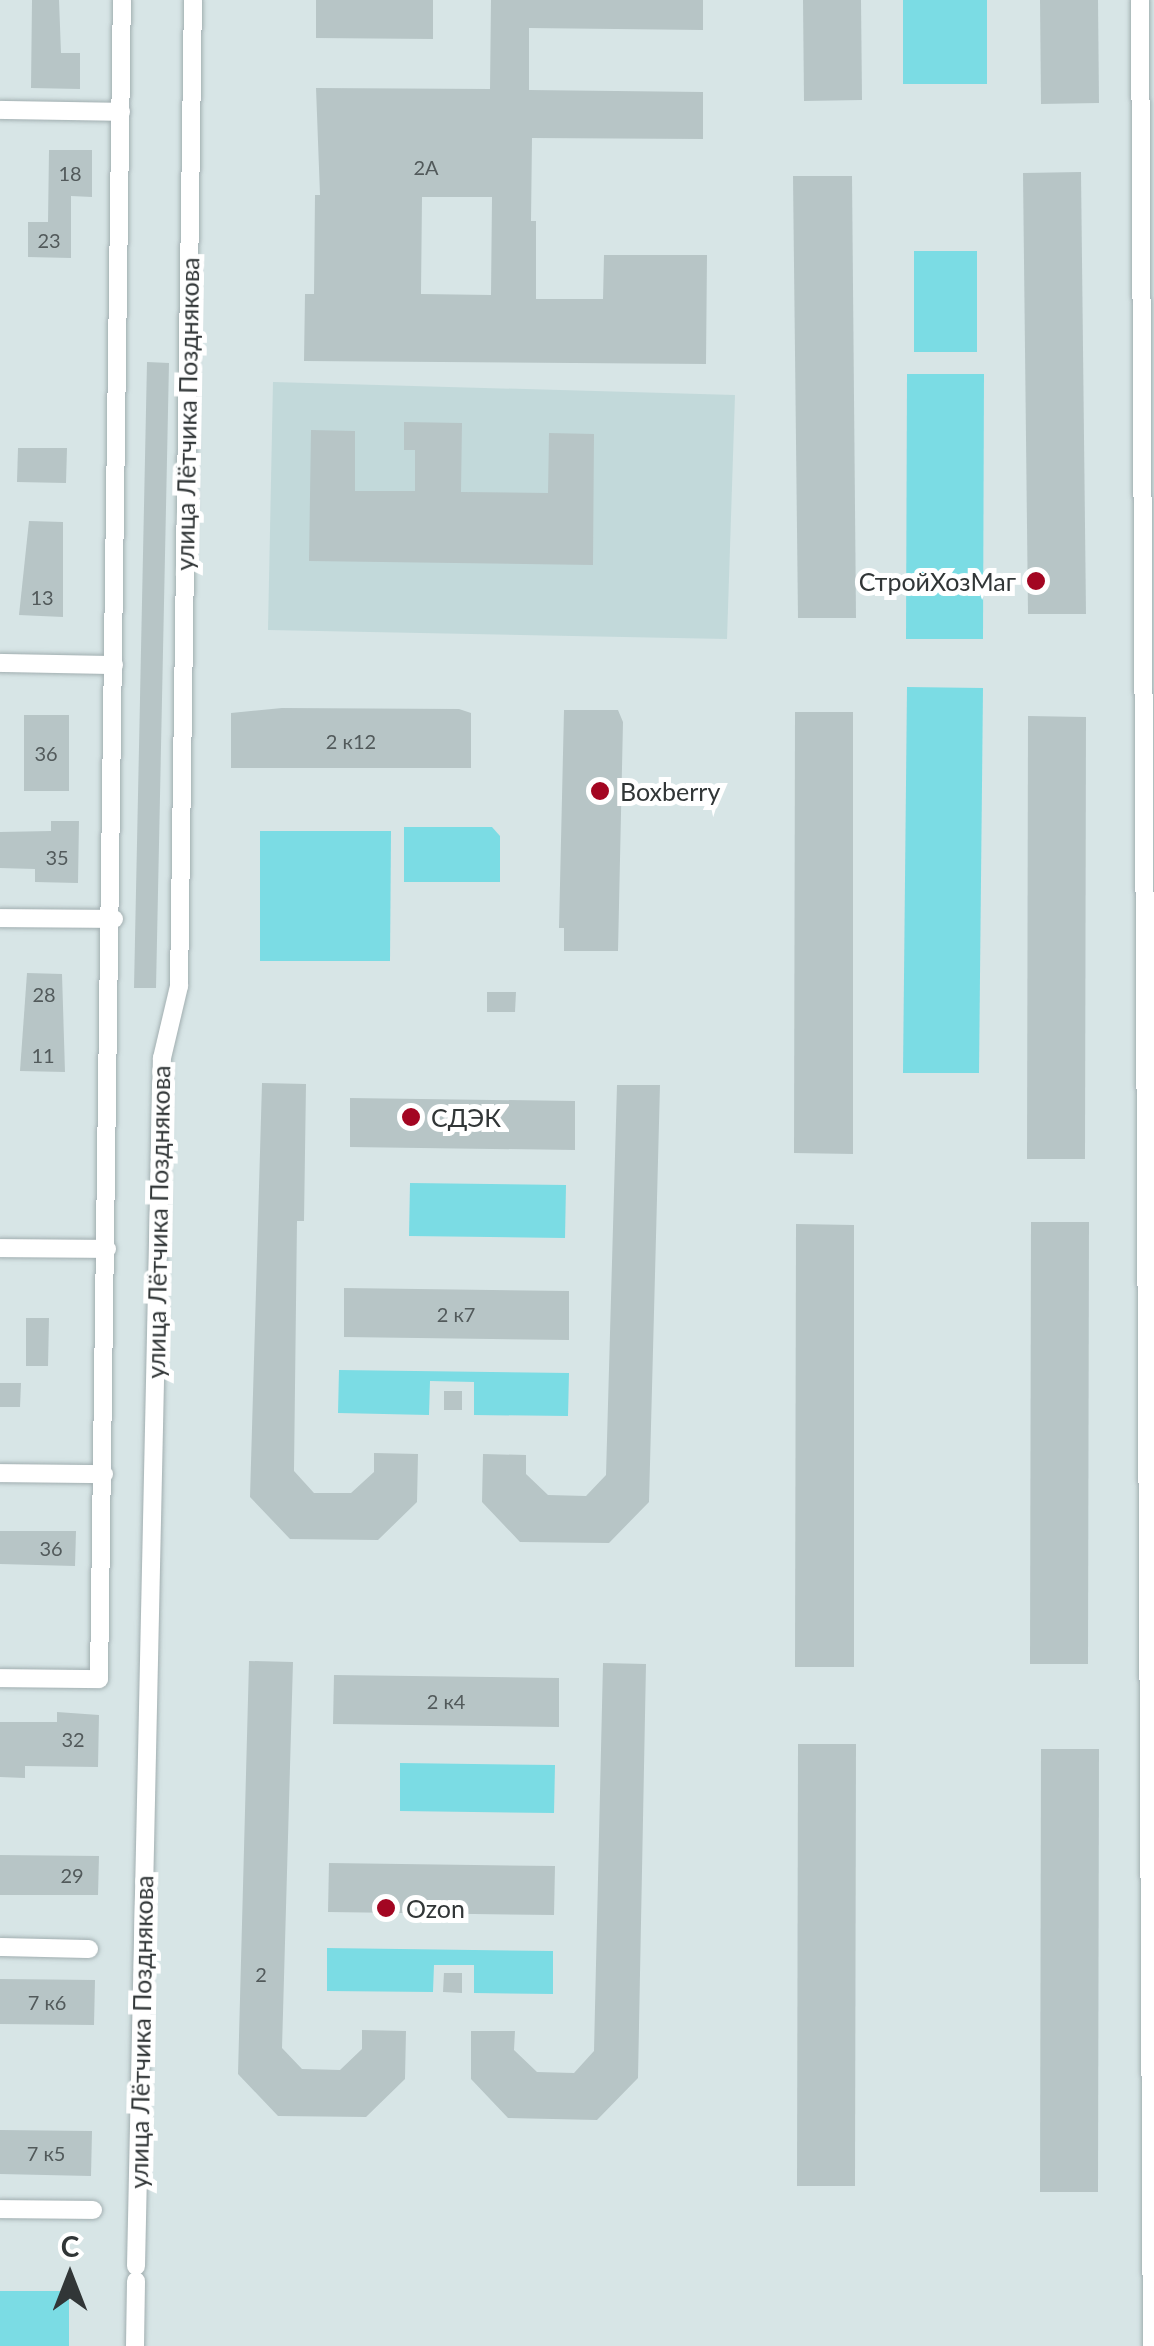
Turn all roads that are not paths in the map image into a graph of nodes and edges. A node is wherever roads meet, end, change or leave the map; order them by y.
1 (122, 0) edge
2 (194, 0) edge
3 (1140, 0) edge
4 (0, 110) edge
5 (121, 112) junction
6 (0, 663) edge
7 (114, 665) junction
8 (0, 918) edge
9 (114, 919) junction
10 (0, 1248) edge
11 (107, 1249) junction
12 (0, 1473) edge
13 (104, 1474) junction
14 (0, 1678) edge
15 (0, 1947) edge
16 (89, 1949) dead end
17 (0, 2209) edge
18 (93, 2210) dead end
19 (135, 2346) edge
20 (1152, 2346) edge

1 - 5 street, улица Лётчика Позднякова
2 - 19 street, улица Лётчика Позднякова
3 - 20 street
4 - 5 street
5 - 7 street, улица Лётчика Позднякова
6 - 7 street
7 - 9 street, улица Лётчика Позднякова
8 - 9 street
9 - 11 street, улица Лётчика Позднякова
10 - 11 street
11 - 13 street, улица Лётчика Позднякова
12 - 13 street
13 - 14 street, улица Лётчика Позднякова
15 - 16 street
17 - 18 street

